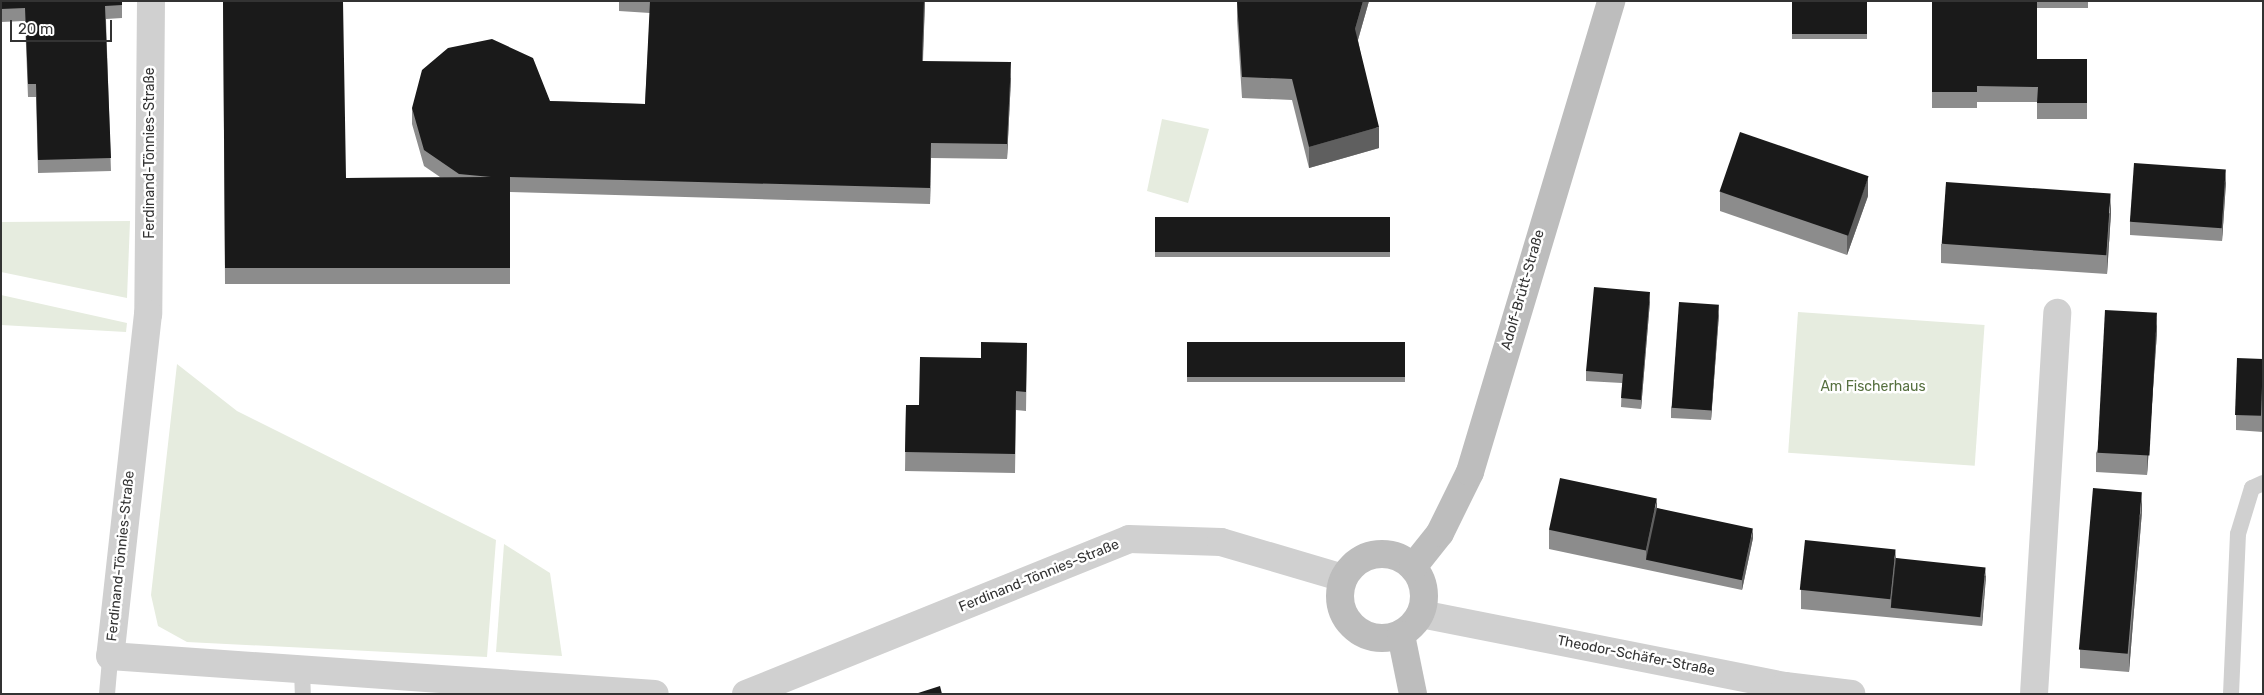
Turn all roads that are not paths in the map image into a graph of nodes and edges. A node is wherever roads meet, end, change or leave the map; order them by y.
1 (151, 1) edge
2 (1611, 1) edge
3 (2057, 313) dead end
4 (2263, 482) edge
5 (1413, 568) junction
6 (1343, 578) junction
7 (1421, 614) junction
8 (1401, 635) junction
9 (110, 656) junction
10 (302, 682) edge
11 (107, 694) edge
12 (655, 694) edge
13 (746, 694) edge
14 (1413, 694) edge
15 (1852, 694) edge
16 (2034, 694) edge
17 (2231, 694) edge

1 - 9 street, Ferdinand-Tönnies-Straße
2 - 5 main road, Adolf-Brütt-Straße
3 - 16 street
4 - 17 lane
5 - 6 main road
5 - 7 main road
6 - 8 main road
6 - 13 street, Ferdinand-Tönnies-Straße
7 - 8 main road
7 - 15 street, Theodor-Schäfer-Straße
8 - 14 main road
9 - 10 street, Ferdinand-Tönnies-Straße
9 - 11 lane
10 - 12 street, Ferdinand-Tönnies-Straße

